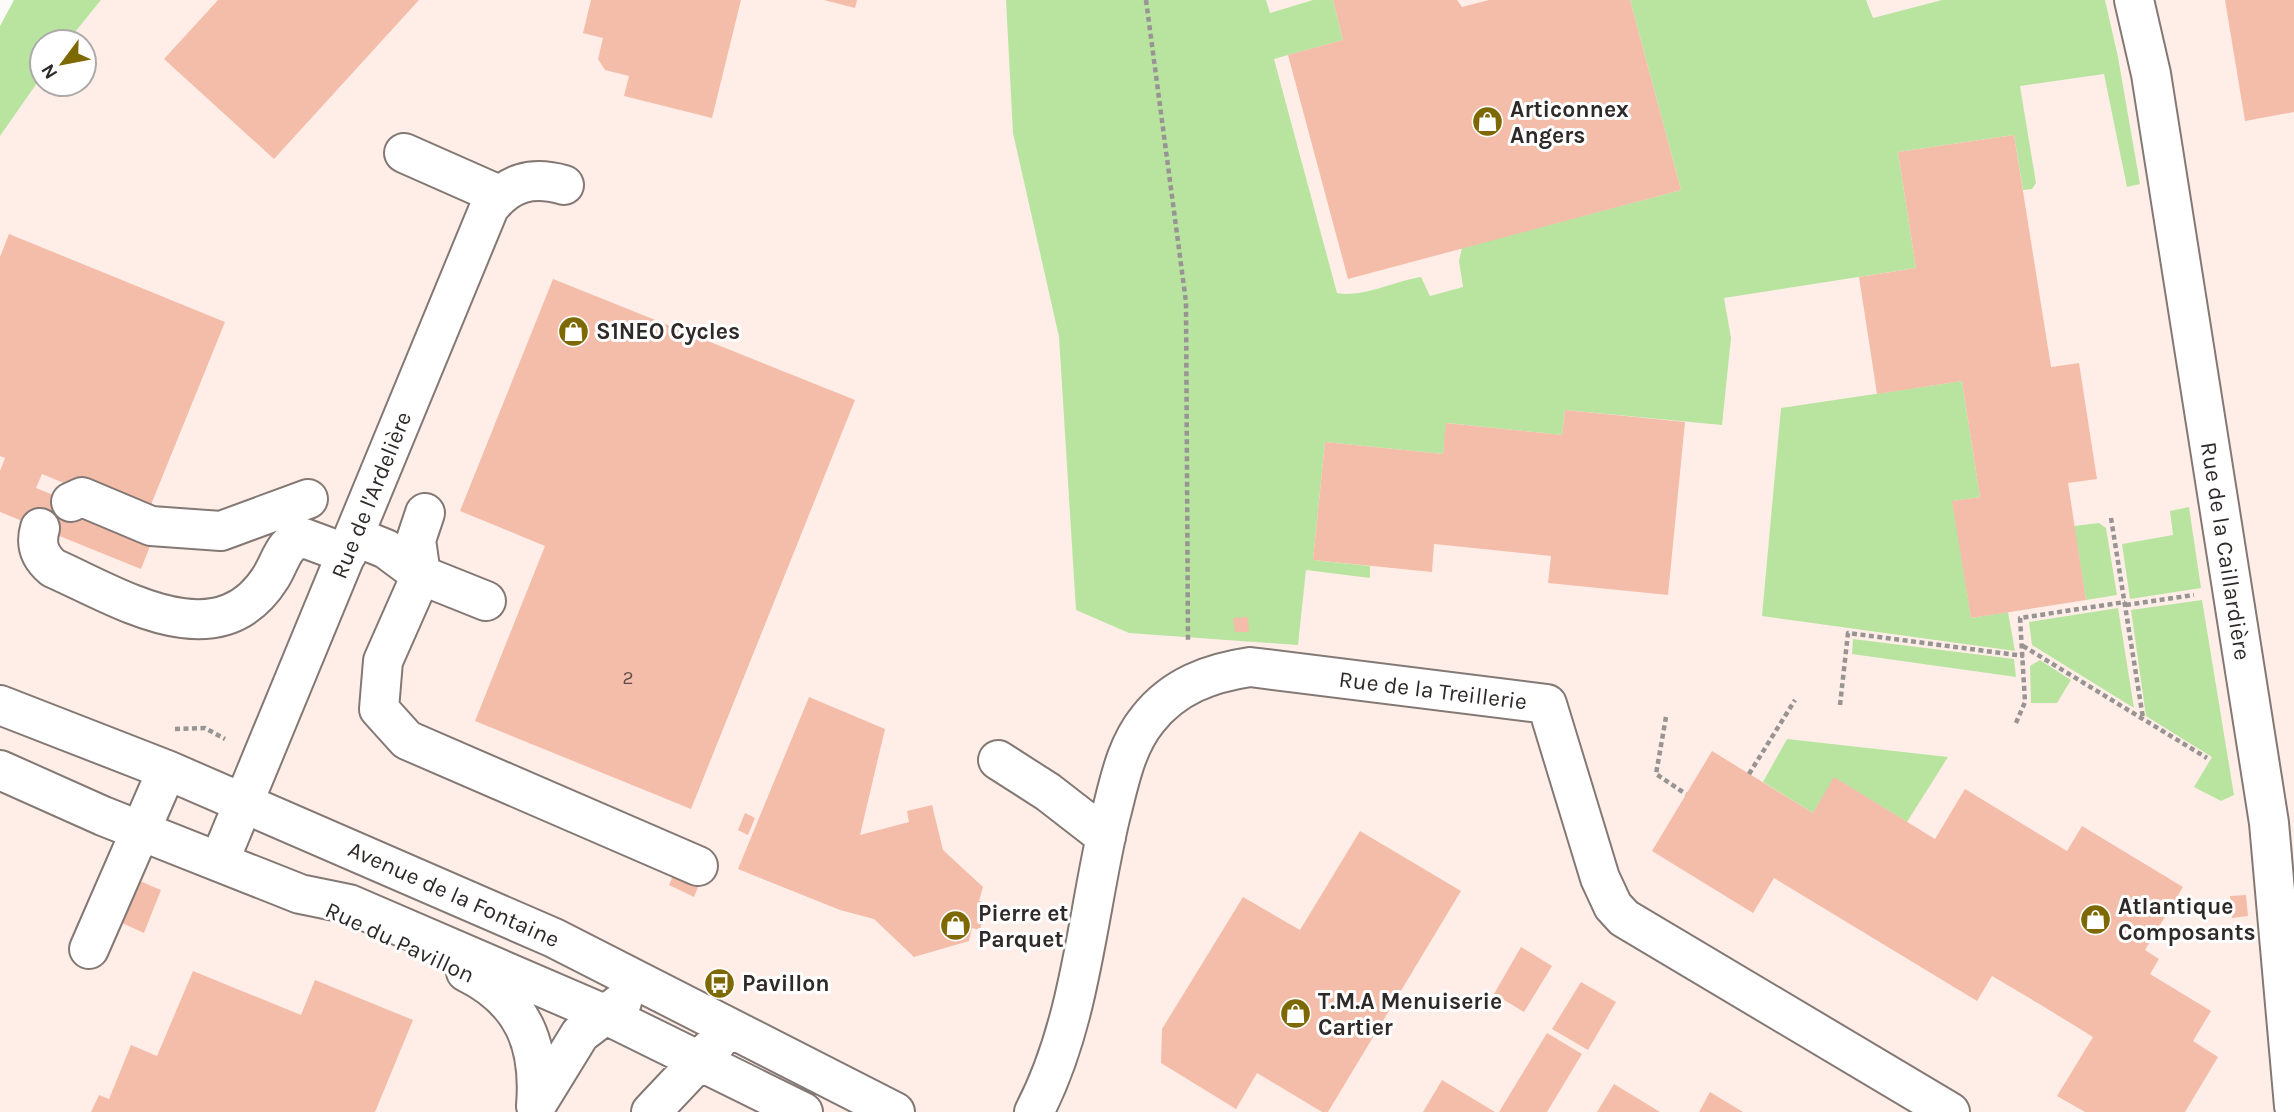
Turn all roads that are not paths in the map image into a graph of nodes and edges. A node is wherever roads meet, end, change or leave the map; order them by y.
1 (2134, 0) edge
2 (404, 153) dead end
3 (564, 185) dead end
4 (499, 195) junction
5 (308, 499) dead end
6 (71, 502) dead end
7 (425, 513) dead end
8 (40, 528) dead end
9 (350, 545) junction
10 (421, 575) junction
11 (486, 601) dead end
12 (0, 705) edge
13 (998, 760) dead end
14 (0, 770) edge
15 (167, 770) junction
16 (244, 802) junction
17 (2281, 822) edge
18 (139, 831) junction
19 (1106, 837) junction
20 (219, 862) junction
21 (698, 866) dead end
22 (300, 894) junction
23 (89, 948) dead end
24 (652, 987) junction
25 (604, 1014) junction
26 (732, 1026) junction
27 (699, 1060) junction
28 (2294, 1106) edge
29 (535, 1109) edge
30 (652, 1112) edge
31 (803, 1112) edge
32 (895, 1112) edge
33 (1034, 1112) edge
34 (1950, 1112) edge

1 - 17 street, Rue de la Caillardière
2 - 4 street
3 - 4 street
4 - 9 street, Rue de l'Ardelière
5 - 6 street
7 - 10 street
8 - 9 street
9 - 10 street
9 - 16 street, Rue de l'Ardelière
10 - 11 street
10 - 21 street
12 - 15 street, Avenue de la Fontaine
13 - 19 street
14 - 18 street
15 - 16 street, Avenue de la Fontaine
15 - 18 street
16 - 20 street, Rue de l'Ardelière
16 - 24 street, Avenue de la Fontaine
17 - 28 street, Rue de la Caillardière
18 - 20 street
18 - 23 street
19 - 33 street
19 - 34 street, Rue de la Treillerie
20 - 22 street
22 - 25 street
22 - 29 street, Rue du Pavillon
24 - 25 street, Rue du Pavillon
24 - 26 street, Avenue de la Fontaine
25 - 27 street
25 - 29 street, Rue du Pavillon
26 - 27 street
26 - 32 street, Avenue de la Fontaine
27 - 30 street
27 - 31 street

